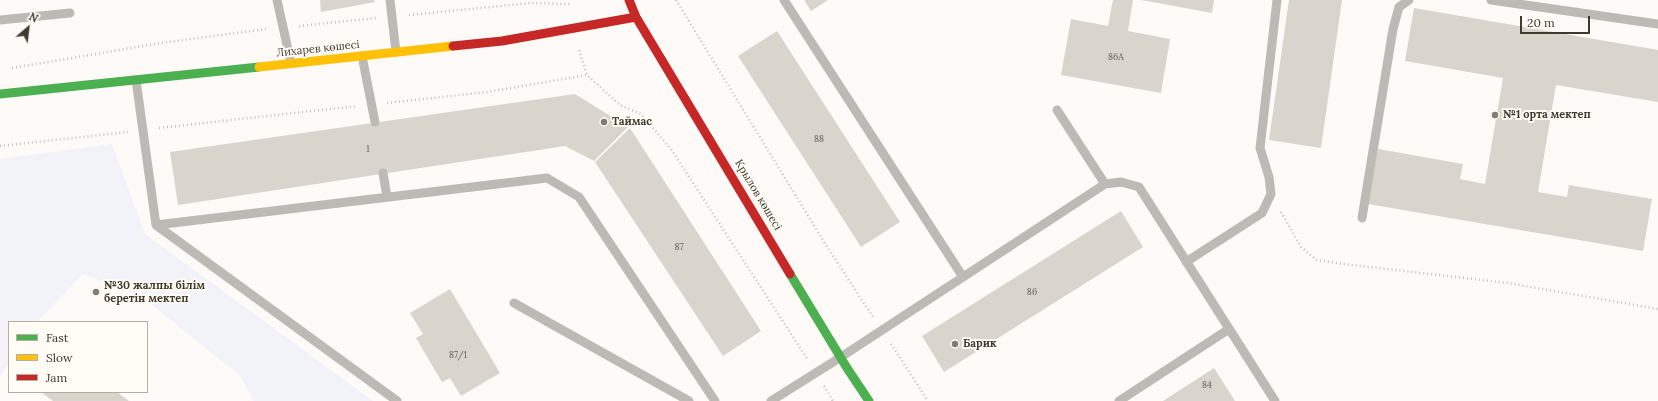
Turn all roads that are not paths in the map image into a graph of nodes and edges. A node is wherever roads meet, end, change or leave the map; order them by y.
1 (277, 0) edge
2 (390, 0) edge
3 (629, 0) edge
4 (784, 0) edge
5 (1277, 0) edge
6 (1409, 0) edge
7 (1491, 0) edge
8 (70, 13) dead end
9 (636, 17) junction
10 (0, 20) edge
11 (1658, 24) edge
12 (396, 52) junction
13 (362, 56) junction
14 (291, 64) junction
15 (136, 80) junction
16 (0, 94) edge
17 (1057, 110) dead end
18 (375, 122) dead end
19 (383, 173) dead end
20 (1105, 184) junction
21 (387, 197) junction
22 (1362, 218) dead end
23 (156, 225) junction
24 (1186, 262) junction
25 (963, 277) junction
26 (514, 302) dead end
27 (1229, 329) junction
28 (841, 357) junction
29 (397, 401) edge
30 (689, 401) edge
31 (716, 401) edge
32 (771, 401) edge
33 (869, 401) edge
34 (1119, 401) edge
35 (1275, 401) edge

1 - 14 lane
2 - 12 lane
3 - 9 street, Крылов көшесі
4 - 25 lane
5 - 24 lane
6 - 22 lane
7 - 11 lane
8 - 10 lane
9 - 12 street, Лихарев көшесі
9 - 28 street, Крылов көшесі
12 - 13 street, Лихарев көшесі
13 - 14 street, Лихарев көшесі
13 - 18 lane
14 - 15 street, Лихарев көшесі
15 - 16 street, Лихарев көшесі
15 - 23 lane
17 - 20 lane
19 - 21 lane
20 - 24 lane
20 - 25 lane
21 - 23 lane
21 - 31 lane
23 - 29 lane
24 - 27 lane
25 - 28 lane
26 - 30 lane
27 - 34 lane
27 - 35 lane
28 - 32 lane
28 - 33 street, Крылов көшесі

